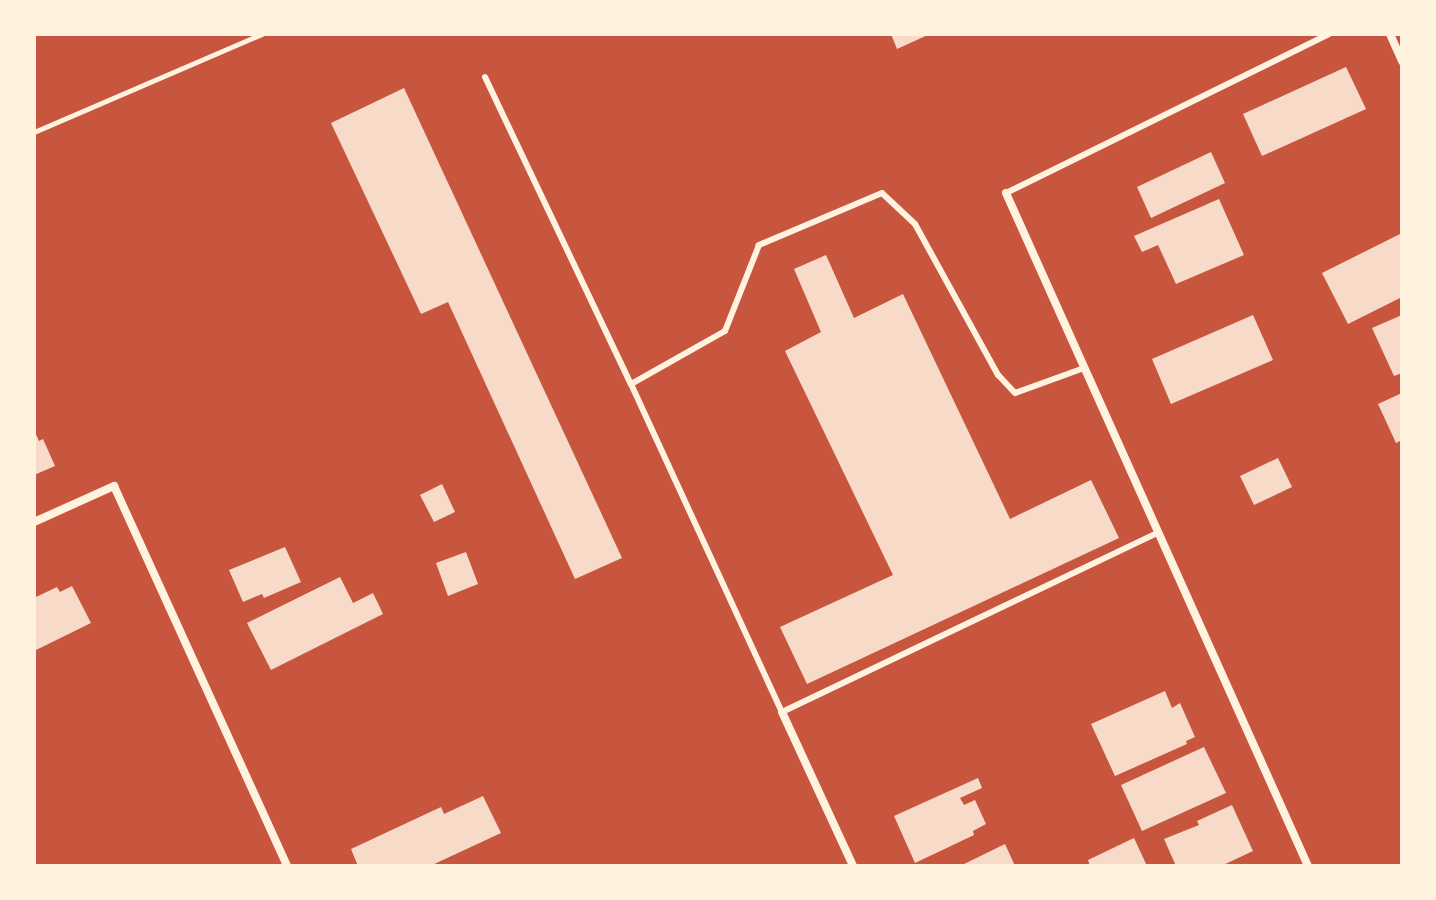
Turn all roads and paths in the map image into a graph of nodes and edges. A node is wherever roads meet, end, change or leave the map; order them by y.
1 (262, 34) edge
2 (1329, 34) edge
3 (1390, 34) edge
4 (1402, 61) edge
5 (485, 77) dead end
6 (34, 132) edge
7 (1006, 193) joint
8 (1084, 368) junction
9 (631, 384) junction
10 (34, 522) edge
11 (1157, 533) junction
12 (782, 712) junction
13 (287, 866) edge
14 (853, 866) edge
15 (1308, 866) edge

1 - 6 path
2 - 7 lane
3 - 4 street
5 - 9 lane
7 - 8 street
8 - 9 lane
8 - 11 street
9 - 12 lane
10 - 13 street
11 - 12 lane
11 - 15 street
12 - 14 street

